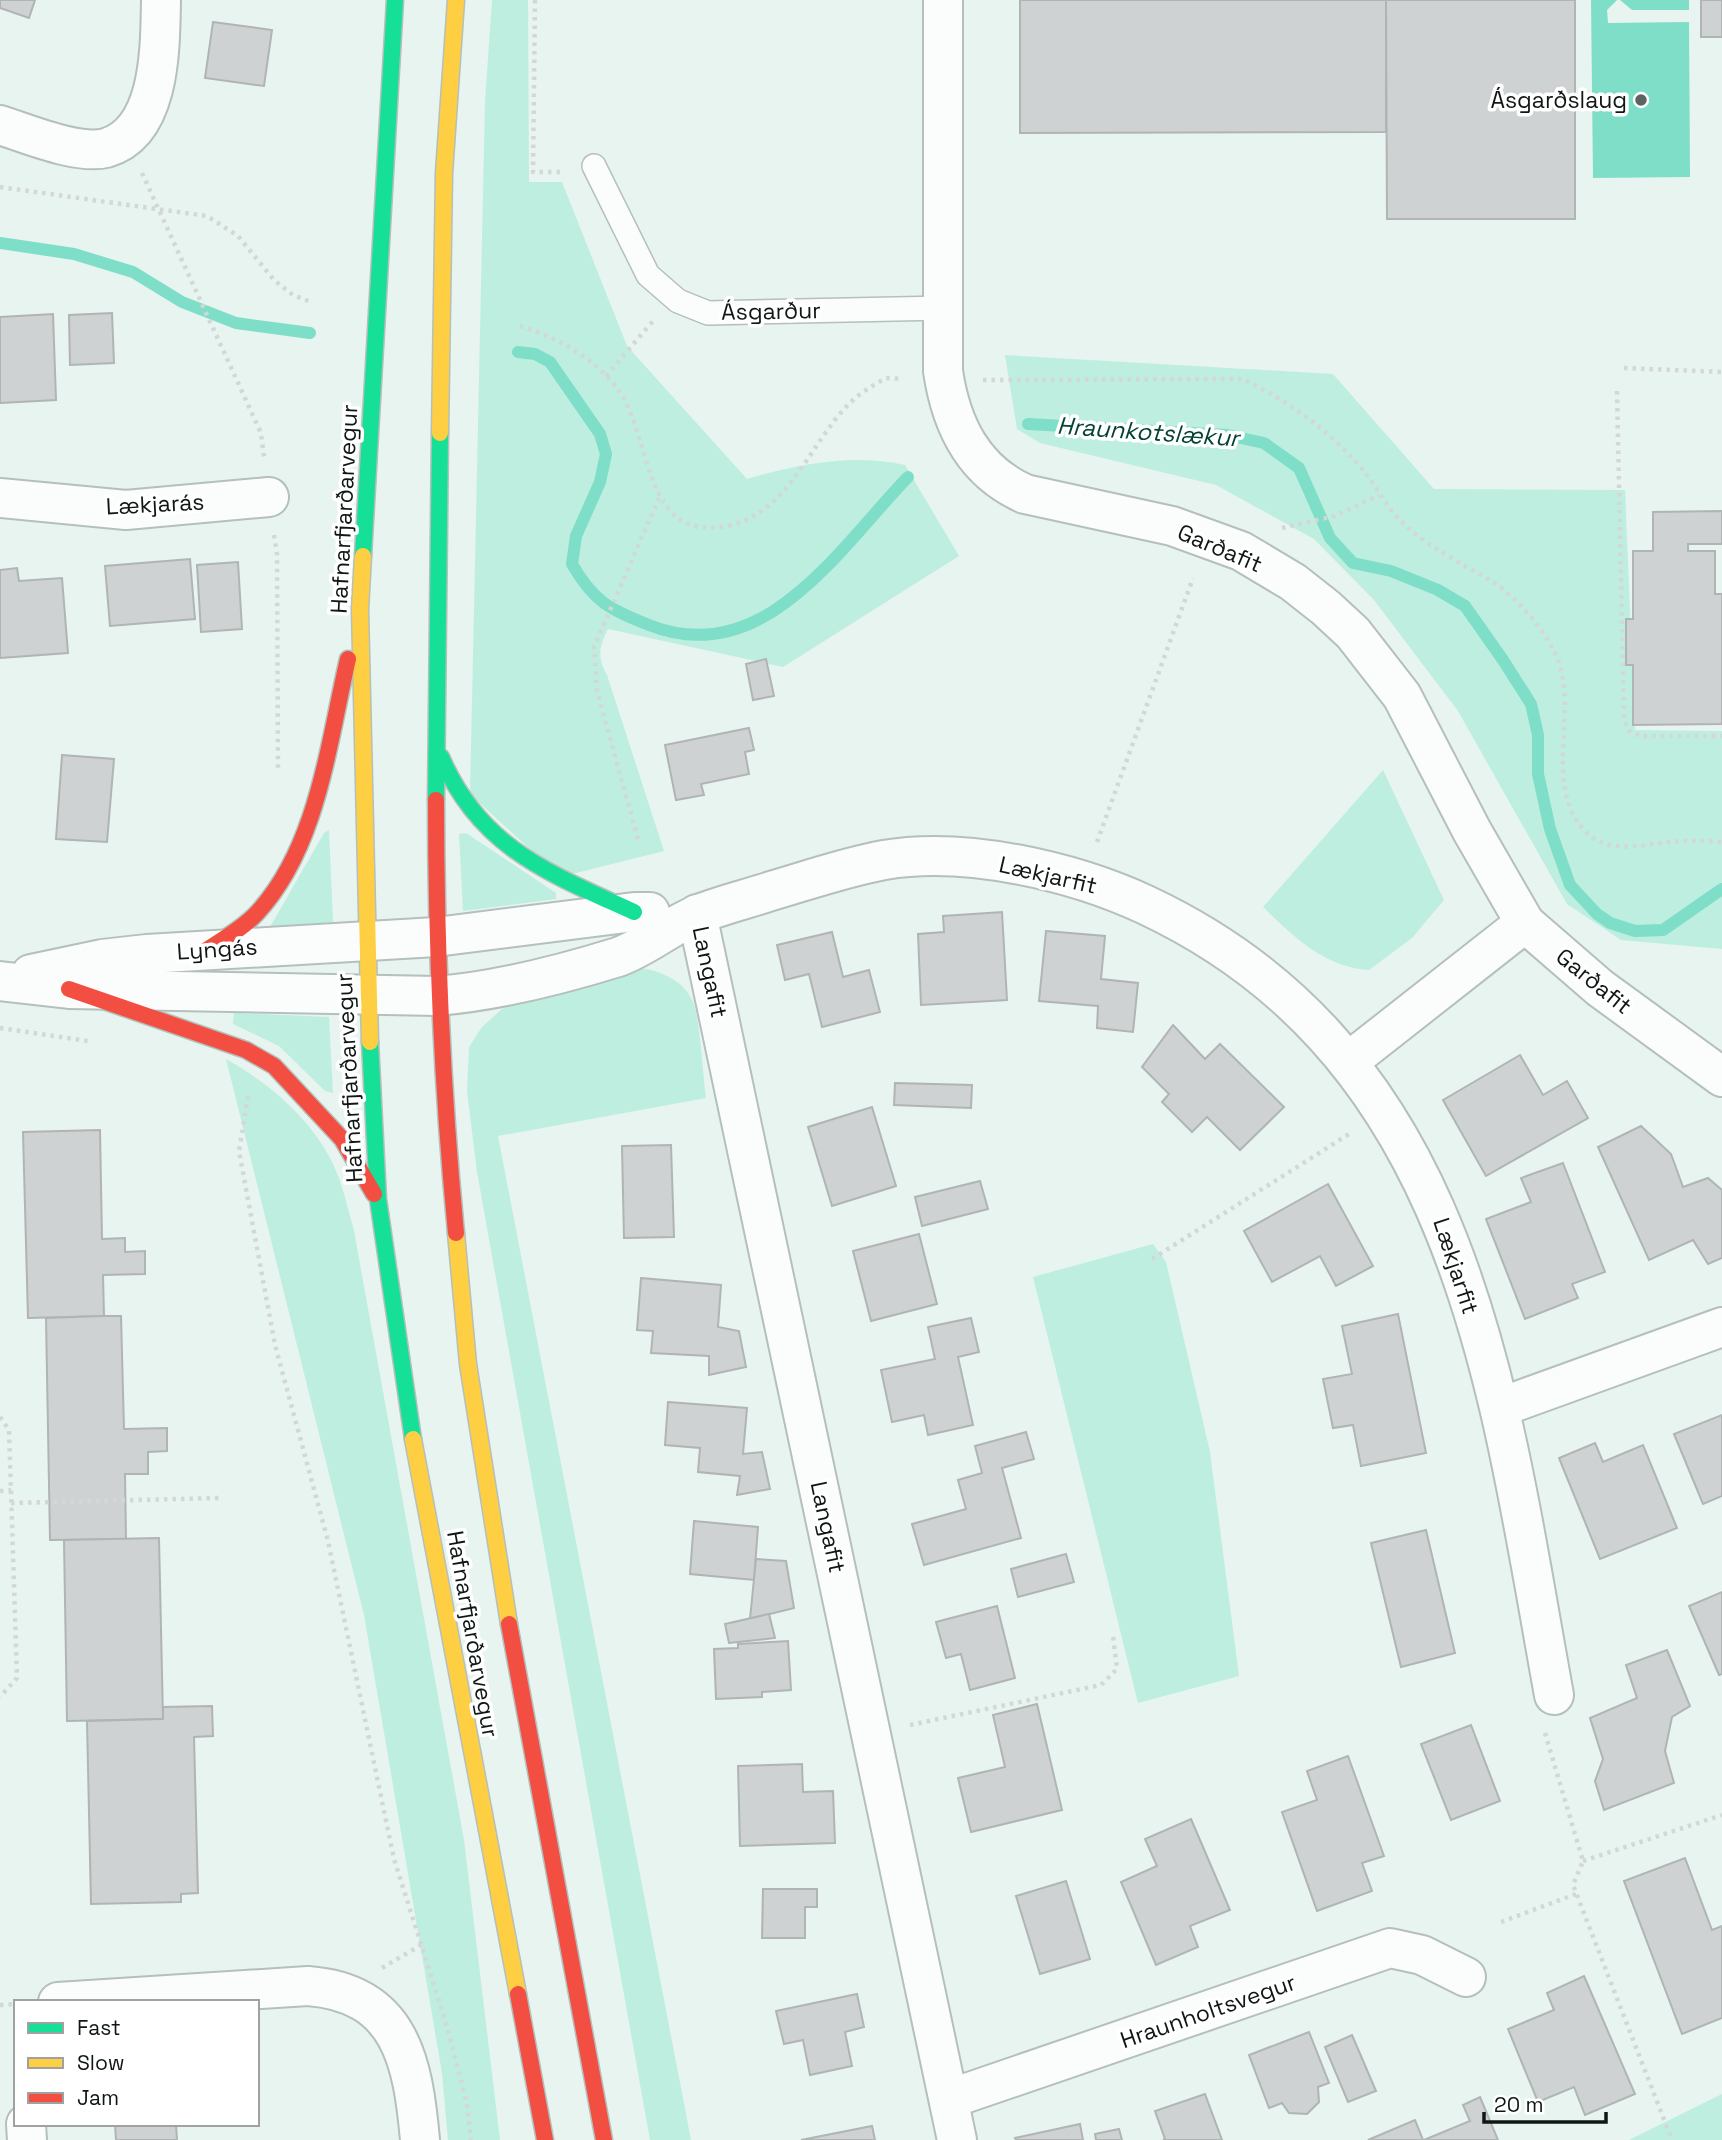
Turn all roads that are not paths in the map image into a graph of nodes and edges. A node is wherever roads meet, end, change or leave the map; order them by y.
1 (162, 0) edge
2 (395, 0) edge
3 (456, 0) edge
4 (943, 12) edge
5 (0, 125) edge
6 (594, 166) dead end
7 (944, 308) junction
8 (268, 497) road end
9 (0, 498) edge
10 (360, 609) junction
11 (436, 742) junction
12 (634, 912) junction
13 (697, 914) junction
14 (1525, 923) junction
15 (436, 937) junction
16 (367, 942) junction
17 (205, 951) junction
18 (0, 981) edge
19 (69, 989) junction
20 (368, 996) junction
21 (438, 996) junction
22 (1348, 1062) junction
23 (1722, 1077) edge
24 (378, 1199) junction
25 (1722, 1327) edge
26 (1501, 1407) junction
27 (1554, 1695) road end
28 (1466, 1977) dead end
29 (89, 2000) edge
30 (949, 2099) junction
31 (420, 2140) edge
32 (545, 2140) edge
33 (604, 2140) edge
34 (957, 2140) edge

1 - 5 street
2 - 10 main road, Hafnarfjarðarvegur
3 - 11 main road, Hafnarfjarðarvegur
4 - 7 street, Garðafit
6 - 7 lane, Ásgarður
7 - 14 street, Garðafit
8 - 9 street, Lækjarás
10 - 16 main road, Hafnarfjarðarvegur
10 - 17 main road
11 - 12 main road
11 - 15 main road, Hafnarfjarðarvegur
12 - 13 street, Lækjarfit
12 - 15 street, Lækjarfit
13 - 21 street, Lækjarfit
13 - 22 street, Lækjarfit
13 - 30 street, Langafit
14 - 22 street
14 - 23 street, Garðafit
15 - 16 street, Lyngás
15 - 21 main road, Hafnarfjarðarvegur
16 - 17 street, Lyngás
16 - 20 main road, Hafnarfjarðarvegur
17 - 18 street, Lyngás
18 - 19 street, Lyngás
19 - 20 street, Lyngás
19 - 24 main road
20 - 21 street, Lyngás
20 - 24 main road, Hafnarfjarðarvegur
21 - 33 main road, Hafnarfjarðarvegur
22 - 26 street, Lækjarfit
24 - 32 main road, Hafnarfjarðarvegur
25 - 26 street
26 - 27 street, Lækjarfit
28 - 30 street, Hraunholtsvegur
29 - 31 street
30 - 34 street, Langafit

